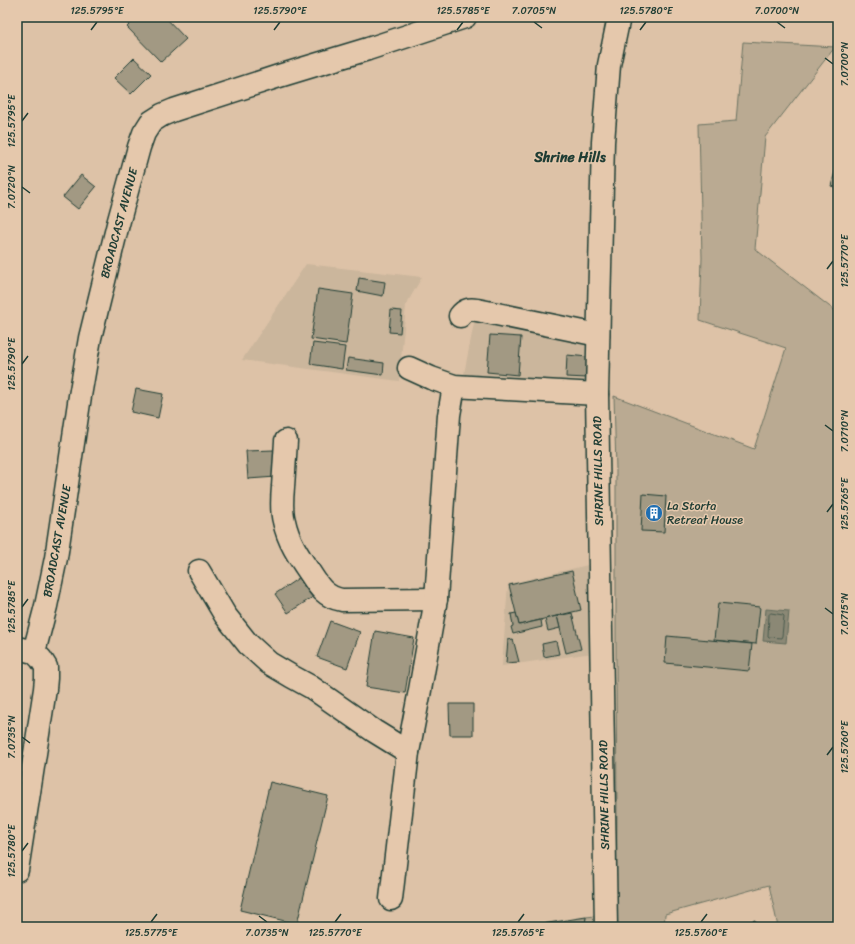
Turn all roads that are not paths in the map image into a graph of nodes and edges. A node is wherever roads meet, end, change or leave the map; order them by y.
1 (464, 17) edge
2 (619, 17) edge
3 (460, 316) dead end
4 (598, 334) junction
5 (409, 368) dead end
6 (454, 386) junction
7 (597, 394) junction
8 (286, 441) dead end
9 (199, 571) dead end
10 (436, 599) junction
11 (26, 650) edge
12 (408, 752) junction
13 (17, 870) edge
14 (392, 899) dead end
15 (606, 927) edge

1 - 11 street, BROADCAST AVENUE
2 - 4 street, SHRINE HILLS ROAD
3 - 4 street
4 - 7 street, SHRINE HILLS ROAD
5 - 6 street
6 - 7 street
6 - 10 street
7 - 15 street, SHRINE HILLS ROAD
8 - 10 street
9 - 12 street
10 - 12 street
11 - 13 street
12 - 14 street

